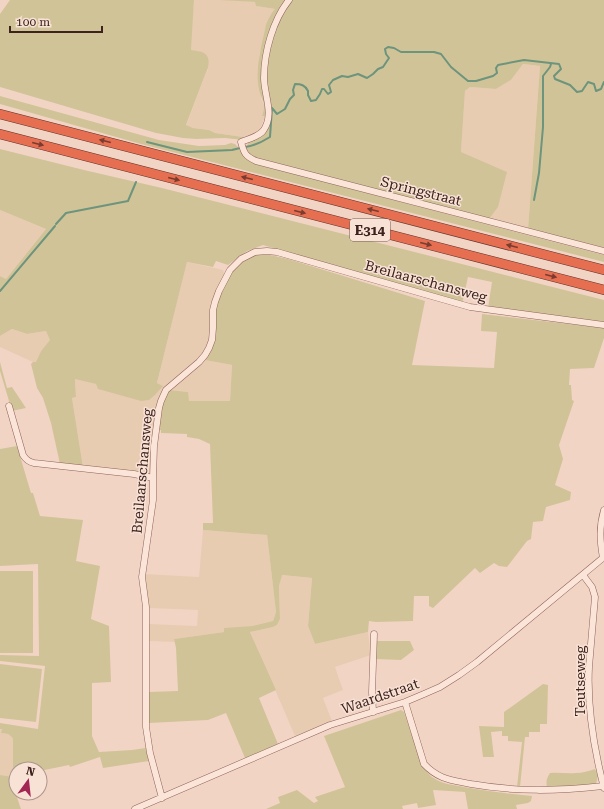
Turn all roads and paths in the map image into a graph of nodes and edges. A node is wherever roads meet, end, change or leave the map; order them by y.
1 (289, 0) edge
2 (2, 114) edge
3 (0, 134) edge
4 (604, 251) edge
5 (604, 270) edge
6 (604, 290) edge
7 (604, 325) edge
8 (9, 406) dead end
9 (153, 478) junction
10 (604, 510) edge
11 (604, 557) edge
12 (582, 575) junction
13 (374, 634) dead end
14 (405, 702) junction
15 (373, 712) junction
16 (604, 788) edge
17 (162, 798) junction
18 (135, 809) edge

1 - 4 street, Springstraat
5 -> 2 highway, E314
3 -> 6 highway, E314
7 - 9 street, Breilaarschansweg
8 - 9 street
9 - 17 street, Breilaarschansweg
10 - 11 street, Waardstraat
11 - 12 street, Waardstraat
12 - 14 street, Waardstraat
12 - 16 street, Teutseweg
13 - 15 street
14 - 15 street, Waardstraat
14 - 16 street
15 - 17 street, Waardstraat
17 - 18 street, Waardstraat

